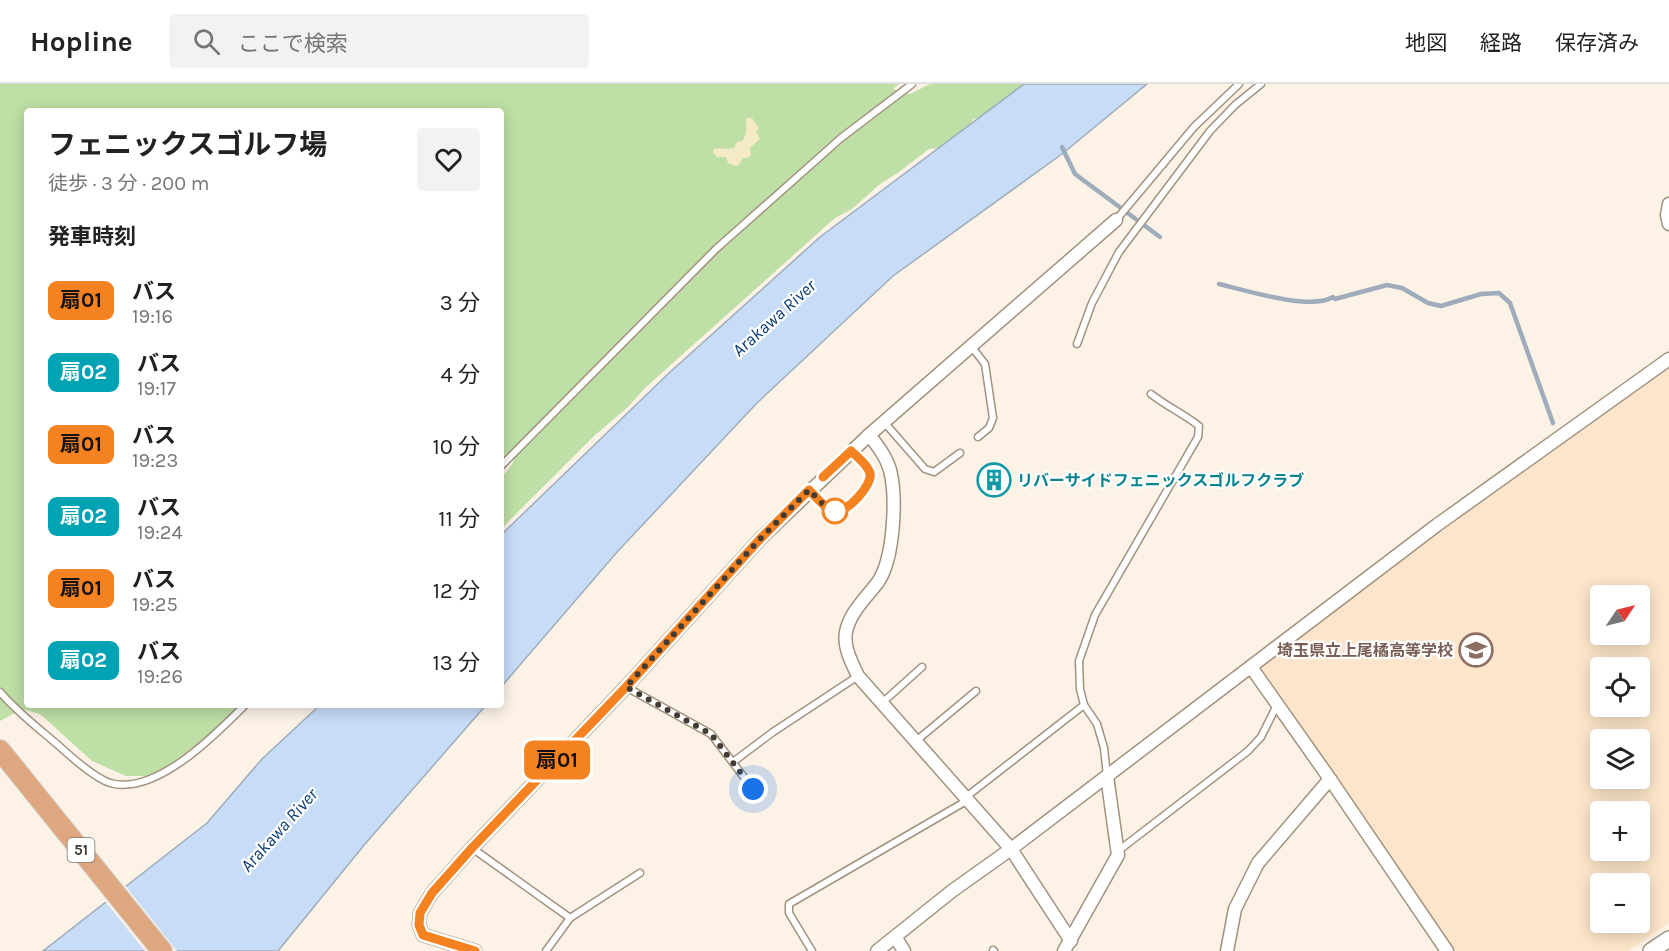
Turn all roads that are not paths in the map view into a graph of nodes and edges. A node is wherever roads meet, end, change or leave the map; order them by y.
1 (912, 84) edge
2 (1239, 84) edge
3 (1261, 84) edge
4 (1669, 204) edge
5 (1116, 220) joint
6 (1669, 224) edge
7 (1077, 344) dead end
8 (971, 346) junction
9 (1669, 360) edge
10 (1150, 394) dead end
11 (884, 422) junction
12 (868, 435) junction
13 (978, 437) dead end
14 (851, 451) junction
15 (960, 453) dead end
16 (504, 463) edge
17 (809, 490) junction
18 (1251, 667) junction
19 (922, 668) dead end
20 (858, 676) junction
21 (626, 687) junction
22 (976, 691) dead end
23 (0, 692) edge
24 (882, 703) junction
25 (1278, 704) junction
26 (1084, 705) junction
27 (242, 708) edge
28 (916, 741) junction
29 (0, 750) edge
30 (734, 762) junction
31 (1107, 776) junction
32 (1330, 779) junction
33 (753, 789) dead end
34 (967, 798) junction
35 (472, 848) junction
36 (1011, 849) junction
37 (1118, 851) junction
38 (640, 873) dead end
39 (570, 918) junction
40 (896, 938) junction
41 (1669, 939) edge
42 (1067, 946) edge
43 (448, 947) edge
44 (162, 951) edge
45 (475, 951) edge
46 (546, 951) edge
47 (812, 951) edge
48 (877, 951) edge
49 (904, 951) edge
50 (1227, 951) edge
51 (1447, 951) edge
52 (1651, 951) edge

1 - 16 lane
2 - 5 lane
3 - 7 lane
4 - 6 street
5 - 8 street
8 - 11 street
8 - 13 lane
9 - 18 street
10 - 26 lane
11 - 12 street
11 - 15 lane
12 - 14 street
12 - 20 street
14 - 17 street
14 - 17 lane
17 - 21 street
18 - 25 street
18 - 31 street
19 - 24 lane
20 - 24 street
20 - 30 lane
21 - 30 lane
21 - 35 street
22 - 28 lane
23 - 27 lane
24 - 28 street
25 - 32 street
25 - 37 lane
26 - 31 lane
26 - 34 lane
28 - 34 street
29 - 44 main road, 51
30 - 33 lane
31 - 36 street
31 - 37 street
32 - 50 street
32 - 51 street
34 - 36 street
34 - 47 lane
35 - 39 lane
35 - 43 street
36 - 40 street
36 - 42 street
37 - 42 street
38 - 39 lane
39 - 46 lane
40 - 48 street
40 - 49 street
41 - 52 street
43 - 45 street

